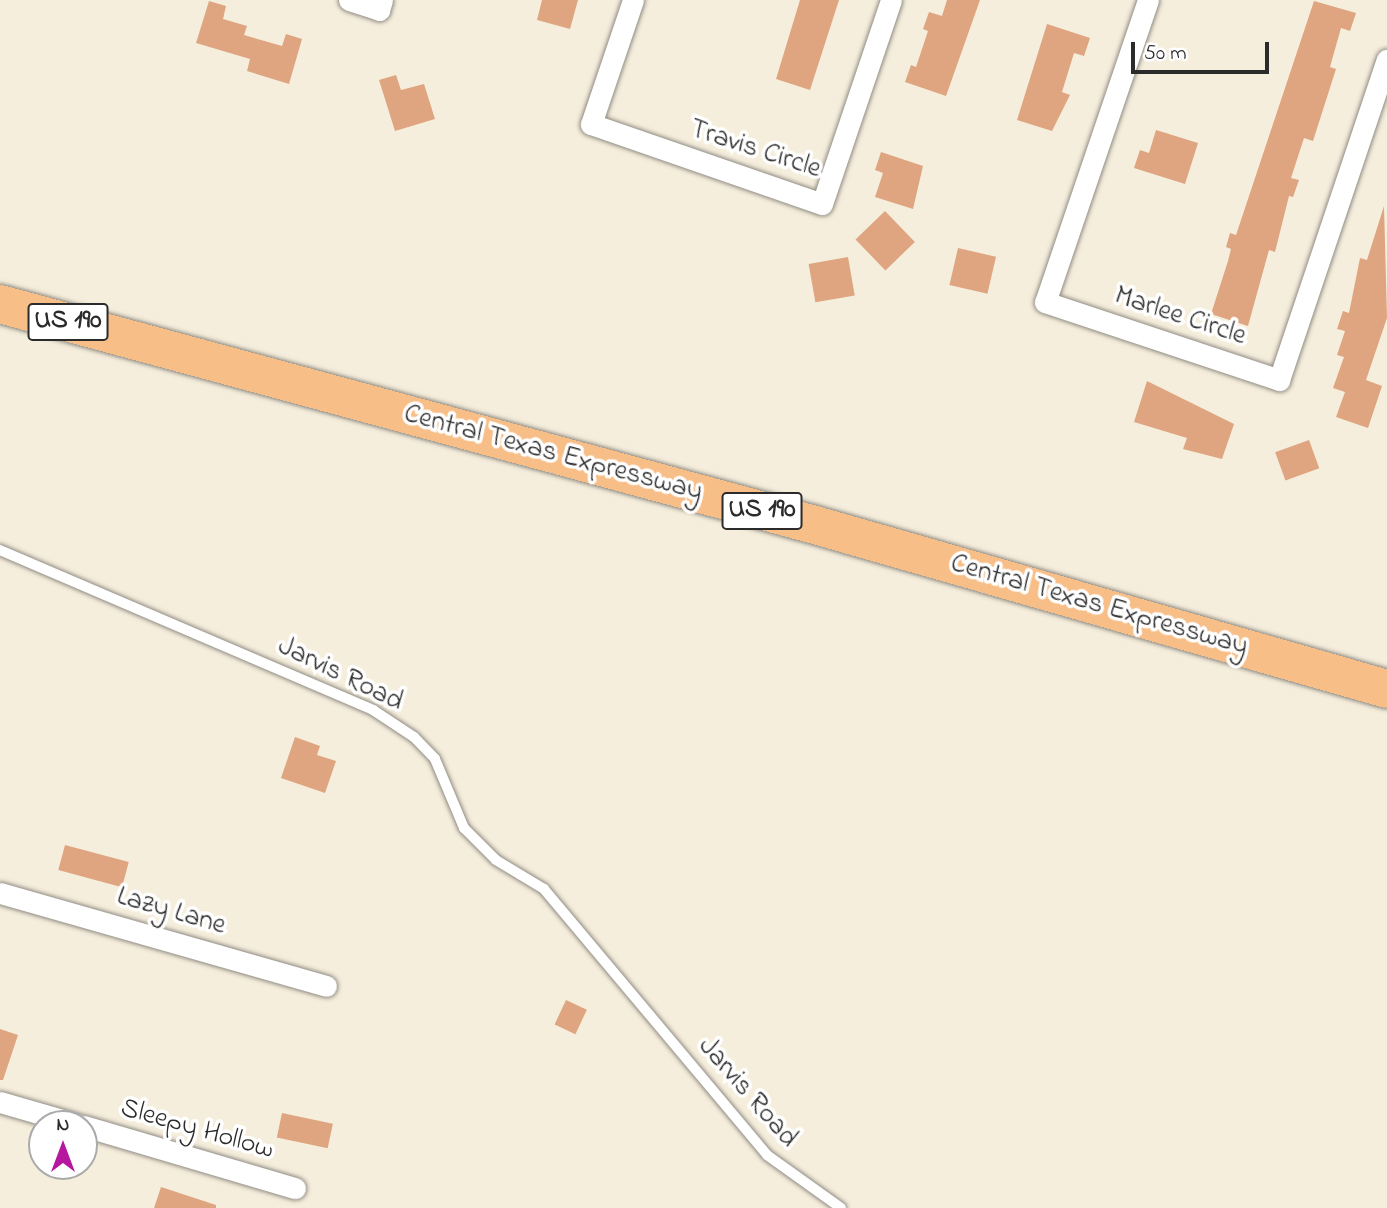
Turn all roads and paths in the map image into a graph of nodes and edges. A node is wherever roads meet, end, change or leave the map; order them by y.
1 (348, 0) edge
2 (382, 0) edge
3 (633, 0) edge
4 (891, 0) edge
5 (1148, 0) edge
6 (1387, 60) edge
7 (0, 304) edge
8 (0, 550) edge
9 (1387, 689) edge
10 (0, 893) edge
11 (326, 986) dead end
12 (0, 1102) edge
13 (28, 1110) edge
14 (98, 1130) edge
15 (295, 1188) dead end
16 (841, 1208) edge

1 - 2 street
3 - 4 street, Travis Circle
5 - 6 street, Marlee Circle
7 - 9 highway, Central Texas Expressway / US 190
8 - 16 lane, Jarvis Road
10 - 11 street, Lazy Lane
12 - 13 street, Sleepy Hollow
14 - 15 street, Sleepy Hollow

